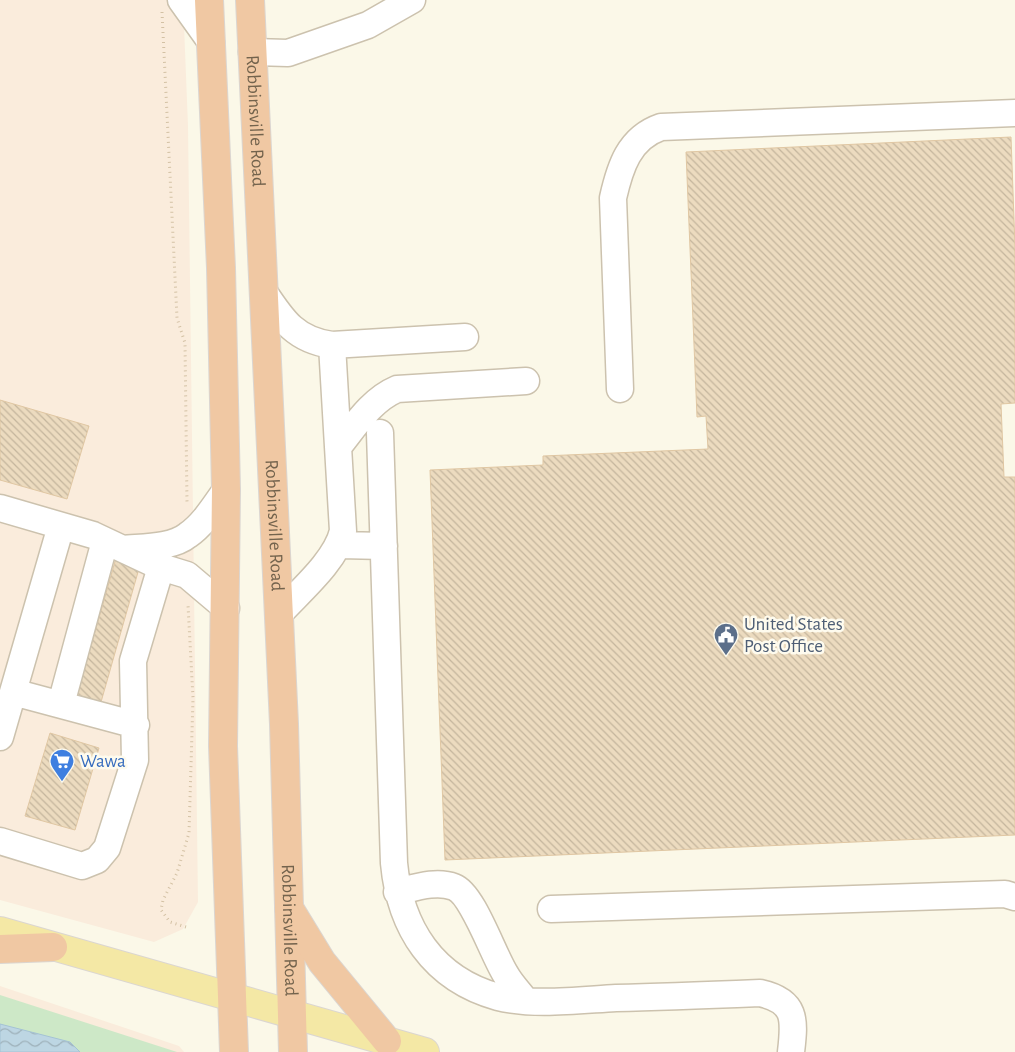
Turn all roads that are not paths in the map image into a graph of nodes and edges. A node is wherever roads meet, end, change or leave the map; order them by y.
1 (209, 0) edge
2 (226, 0) edge
3 (250, 0) edge
4 (412, 0) edge
5 (173, 3) edge
6 (210, 42) junction
7 (252, 52) junction
8 (1015, 113) edge
9 (264, 292) junction
10 (465, 338) dead end
11 (332, 345) junction
12 (526, 381) dead end
13 (620, 389) dead end
14 (380, 433) dead end
15 (338, 447) junction
16 (226, 490) junction
17 (0, 508) edge
18 (61, 526) junction
19 (114, 545) junction
20 (340, 545) junction
21 (384, 546) junction
22 (161, 567) junction
23 (226, 608) junction
24 (279, 614) junction
25 (13, 692) junction
26 (61, 704) junction
27 (136, 725) junction
28 (0, 737) edge
29 (0, 841) edge
30 (397, 892) junction
31 (1015, 897) edge
32 (288, 907) junction
33 (551, 910) dead end
34 (2, 934) edge
35 (53, 947) joint
36 (232, 997) junction
37 (525, 1000) junction
38 (291, 1014) junction
39 (387, 1041) junction
40 (234, 1052) edge
41 (293, 1052) edge
42 (425, 1052) edge
43 (791, 1052) edge

1 - 6 highway
2 - 7 highway
3 - 7 highway, Robbinsville Road
4 - 7 street
5 - 6 street
6 - 16 highway
7 - 9 highway, Robbinsville Road
8 - 13 street
9 - 11 street
9 - 24 highway, Robbinsville Road
10 - 11 street
11 - 15 street
12 - 15 street
14 - 21 street
15 - 20 street
16 - 19 street
16 - 23 highway
17 - 18 street
18 - 19 street
18 - 25 street
19 - 22 street
19 - 26 street
20 - 21 street
20 - 24 street
21 - 30 street
22 - 23 street
22 - 27 street
23 - 36 highway
24 - 32 highway, Robbinsville Road
25 - 26 street
25 - 28 street
26 - 27 street
27 - 29 street
30 - 37 street
30 - 37 street
31 - 33 street
32 - 38 highway, Robbinsville Road
32 - 39 highway
34 - 35 highway
35 - 36 main road
36 - 38 main road
36 - 40 highway
37 - 43 street
38 - 39 main road
38 - 41 highway, Robbinsville Road
39 - 42 main road

